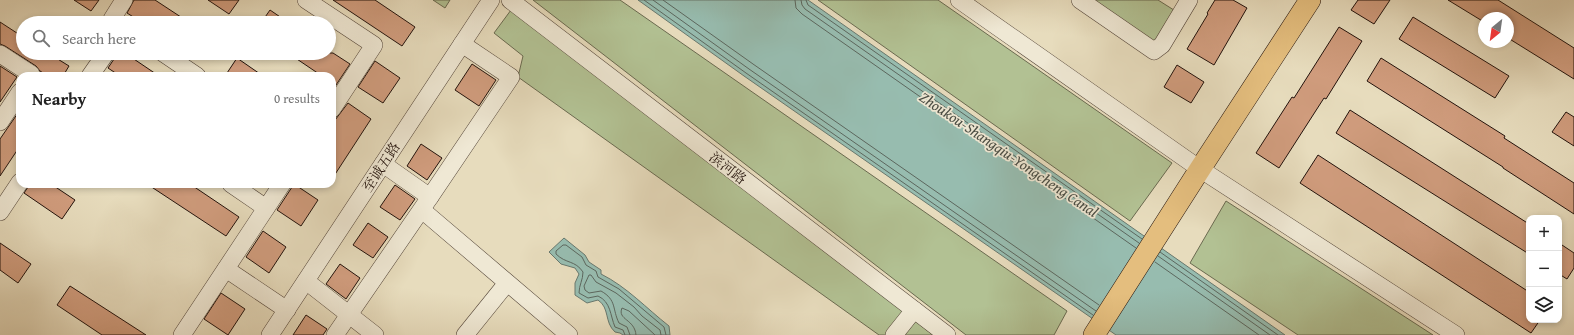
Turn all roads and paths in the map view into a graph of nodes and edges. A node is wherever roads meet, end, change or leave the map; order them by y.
1 (124, 0) edge
2 (306, 0) edge
3 (491, 0) edge
4 (510, 0) edge
5 (959, 0) edge
6 (1080, 0) edge
7 (1189, 0) edge
8 (1310, 0) edge
9 (114, 16) edge
10 (330, 16) edge
11 (336, 20) edge
12 (462, 44) junction
13 (0, 54) edge
14 (101, 60) edge
15 (173, 60) edge
16 (28, 72) edge
17 (93, 72) edge
18 (191, 72) edge
19 (16, 98) edge
20 (336, 102) edge
21 (0, 122) edge
22 (383, 164) junction
23 (1200, 169) junction
24 (16, 188) edge
25 (237, 188) edge
26 (279, 188) edge
27 (426, 203) junction
28 (266, 208) junction
29 (0, 212) edge
30 (226, 269) junction
31 (306, 281) junction
32 (507, 282) junction
33 (287, 310) junction
34 (914, 310) junction
35 (349, 314) junction
36 (1095, 334) edge
37 (182, 335) edge
38 (270, 335) edge
39 (335, 335) edge
40 (375, 335) edge
41 (465, 335) edge
42 (569, 335) edge
43 (894, 335) edge
44 (946, 335) edge
45 (1456, 335) edge

1 - 9 street
2 - 10 street
3 - 12 street, 至诚五路
4 - 34 street, 滨河路
5 - 23 street
6 - 7 street
8 - 23 main road
11 - 20 street
12 - 22 street, 至诚五路
12 - 27 street
13 - 16 street
14 - 17 street
15 - 18 street
19 - 21 street
22 - 27 street
22 - 31 street, 至诚五路
23 - 36 main road
23 - 45 street
24 - 29 street
25 - 28 street
26 - 28 street
27 - 32 street
27 - 35 street
28 - 30 street
30 - 33 street
30 - 37 street
31 - 33 street, 至诚五路
31 - 35 street
32 - 41 street
32 - 42 street
33 - 38 street, 至诚五路
34 - 43 street
34 - 44 street, 滨河路
35 - 39 street
35 - 40 street

